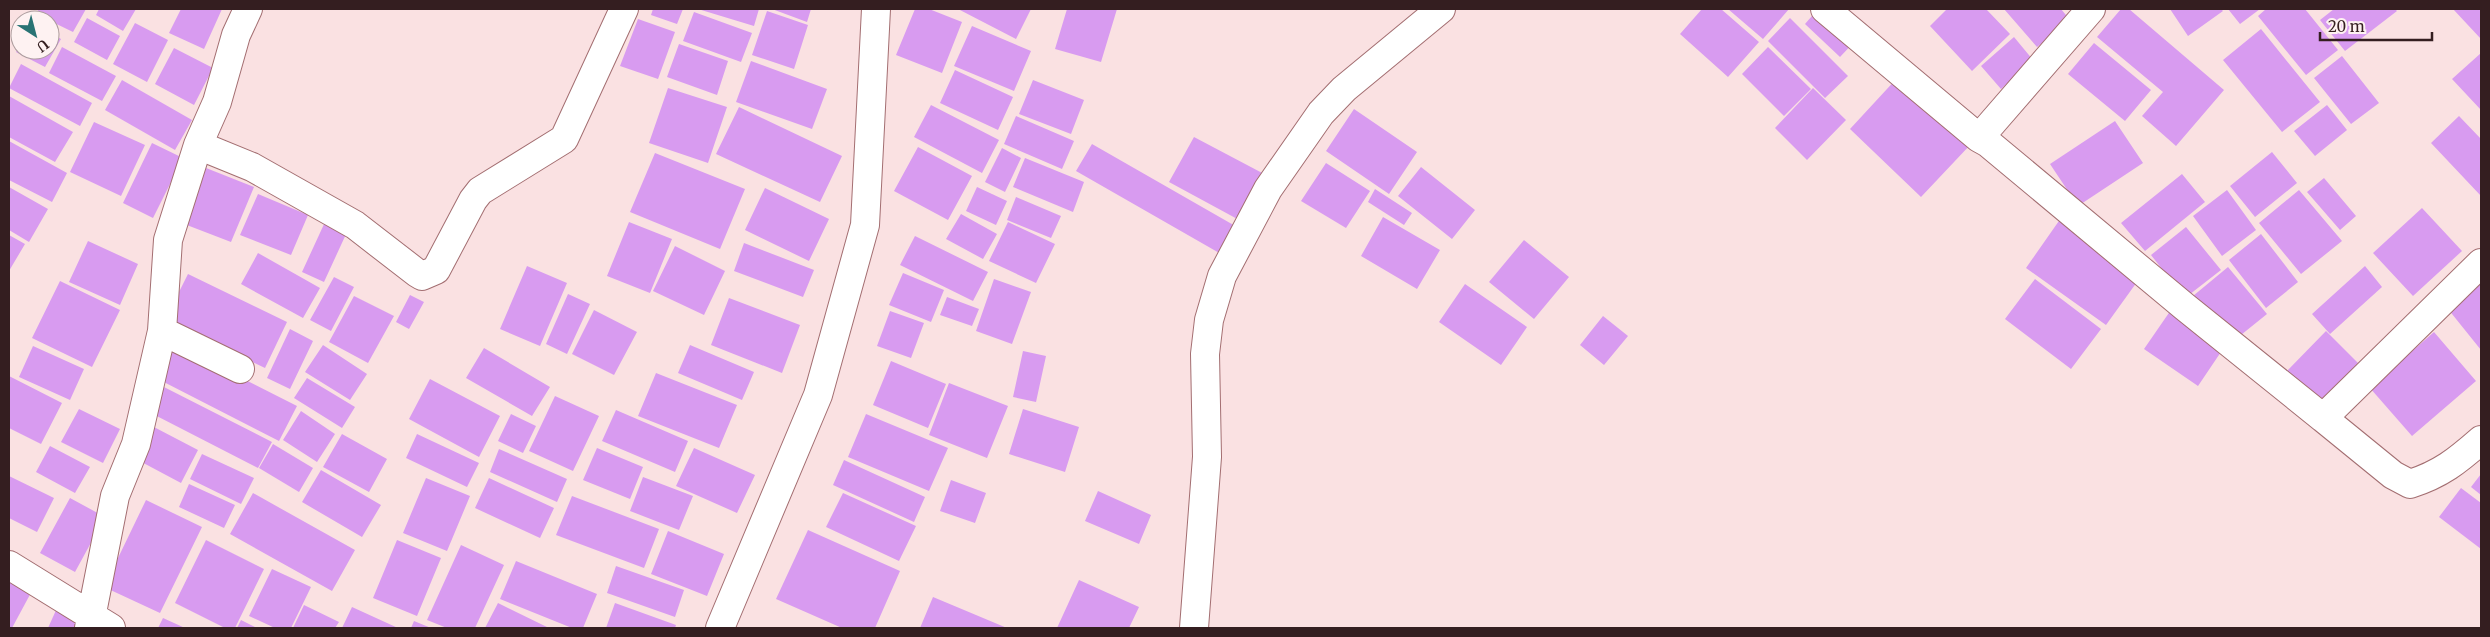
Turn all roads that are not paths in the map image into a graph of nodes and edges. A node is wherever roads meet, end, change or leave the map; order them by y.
1 (248, 9) edge
2 (624, 9) edge
3 (876, 9) edge
4 (1826, 9) edge
5 (2091, 9) edge
6 (1426, 13) edge
7 (1979, 138) junction
8 (198, 145) junction
9 (2481, 263) edge
10 (162, 331) junction
11 (240, 369) dead end
12 (2323, 418) junction
13 (2481, 440) edge
14 (9, 565) edge
15 (98, 625) edge
16 (720, 628) edge
17 (1194, 628) edge

1 - 8 street
2 - 8 street
3 - 16 street
4 - 7 street
5 - 7 street
6 - 17 street
7 - 12 street
8 - 10 street
9 - 12 street
10 - 11 street
10 - 15 street
12 - 13 street
14 - 15 street

